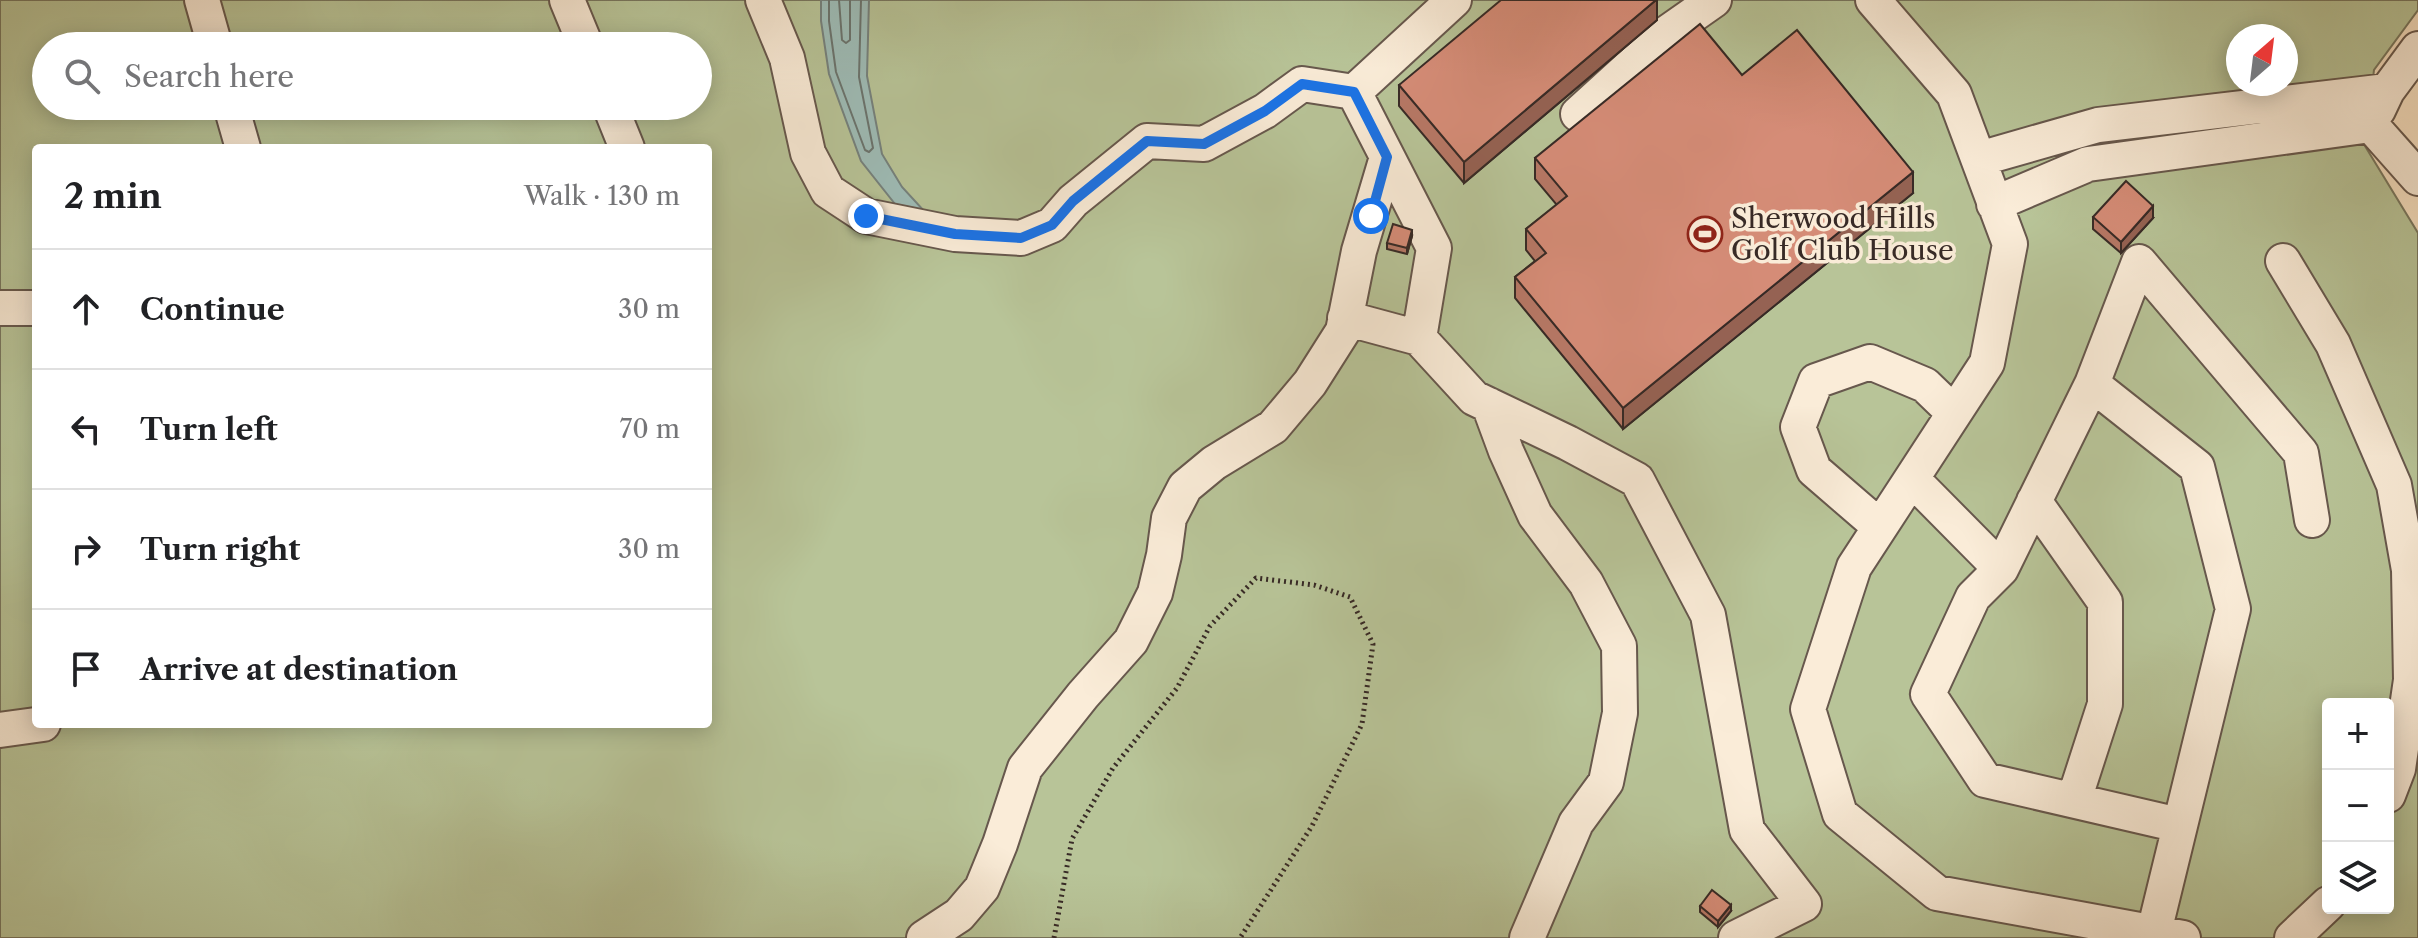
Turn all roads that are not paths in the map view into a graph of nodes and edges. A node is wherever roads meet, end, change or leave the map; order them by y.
1 (202, 0) edge
2 (567, 0) edge
3 (763, 0) edge
4 (1454, 0) edge
5 (1714, 0) edge
6 (1873, 0) edge
7 (211, 32) edge
8 (580, 32) edge
9 (2418, 49) edge
10 (2387, 91) junction
11 (1354, 92) junction
12 (1578, 114) dead end
13 (235, 120) edge
14 (616, 120) edge
15 (2371, 125) junction
16 (242, 144) edge
17 (625, 144) edge
18 (1387, 157) junction
19 (1979, 159) junction
20 (2418, 178) edge
21 (1994, 204) junction
22 (2283, 261) dead end
23 (0, 308) edge
24 (32, 308) edge
25 (1345, 318) junction
26 (1419, 338) junction
27 (2092, 384) junction
28 (1489, 405) junction
29 (1954, 413) junction
30 (1912, 479) junction
31 (2034, 501) junction
32 (2312, 520) dead end
33 (1880, 527) junction
34 (2001, 569) junction
35 (32, 726) edge
36 (0, 730) edge
37 (2401, 783) edge
38 (2074, 800) junction
39 (2179, 825) junction
40 (2322, 910) edge
41 (2168, 935) edge
42 (924, 938) edge
43 (1527, 938) edge
44 (1736, 938) edge
45 (2292, 938) edge

1 - 7 street
2 - 8 street
3 - 11 street
4 - 11 street
5 - 12 street
6 - 19 street
9 - 10 street
10 - 15 street
10 - 19 street
11 - 18 street
13 - 16 street
14 - 17 street
15 - 20 street
15 - 21 street
18 - 25 street
18 - 26 street
19 - 21 street
21 - 29 street
22 - 37 street
23 - 24 street
25 - 26 street
25 - 42 street
26 - 28 street
27 - 31 street
27 - 32 street
27 - 39 street
28 - 43 street
28 - 44 street
29 - 30 street
29 - 33 street
30 - 33 street
30 - 34 street
31 - 34 street
31 - 38 street
33 - 41 street
34 - 38 street
35 - 36 street
38 - 39 street
39 - 41 street
40 - 45 street

